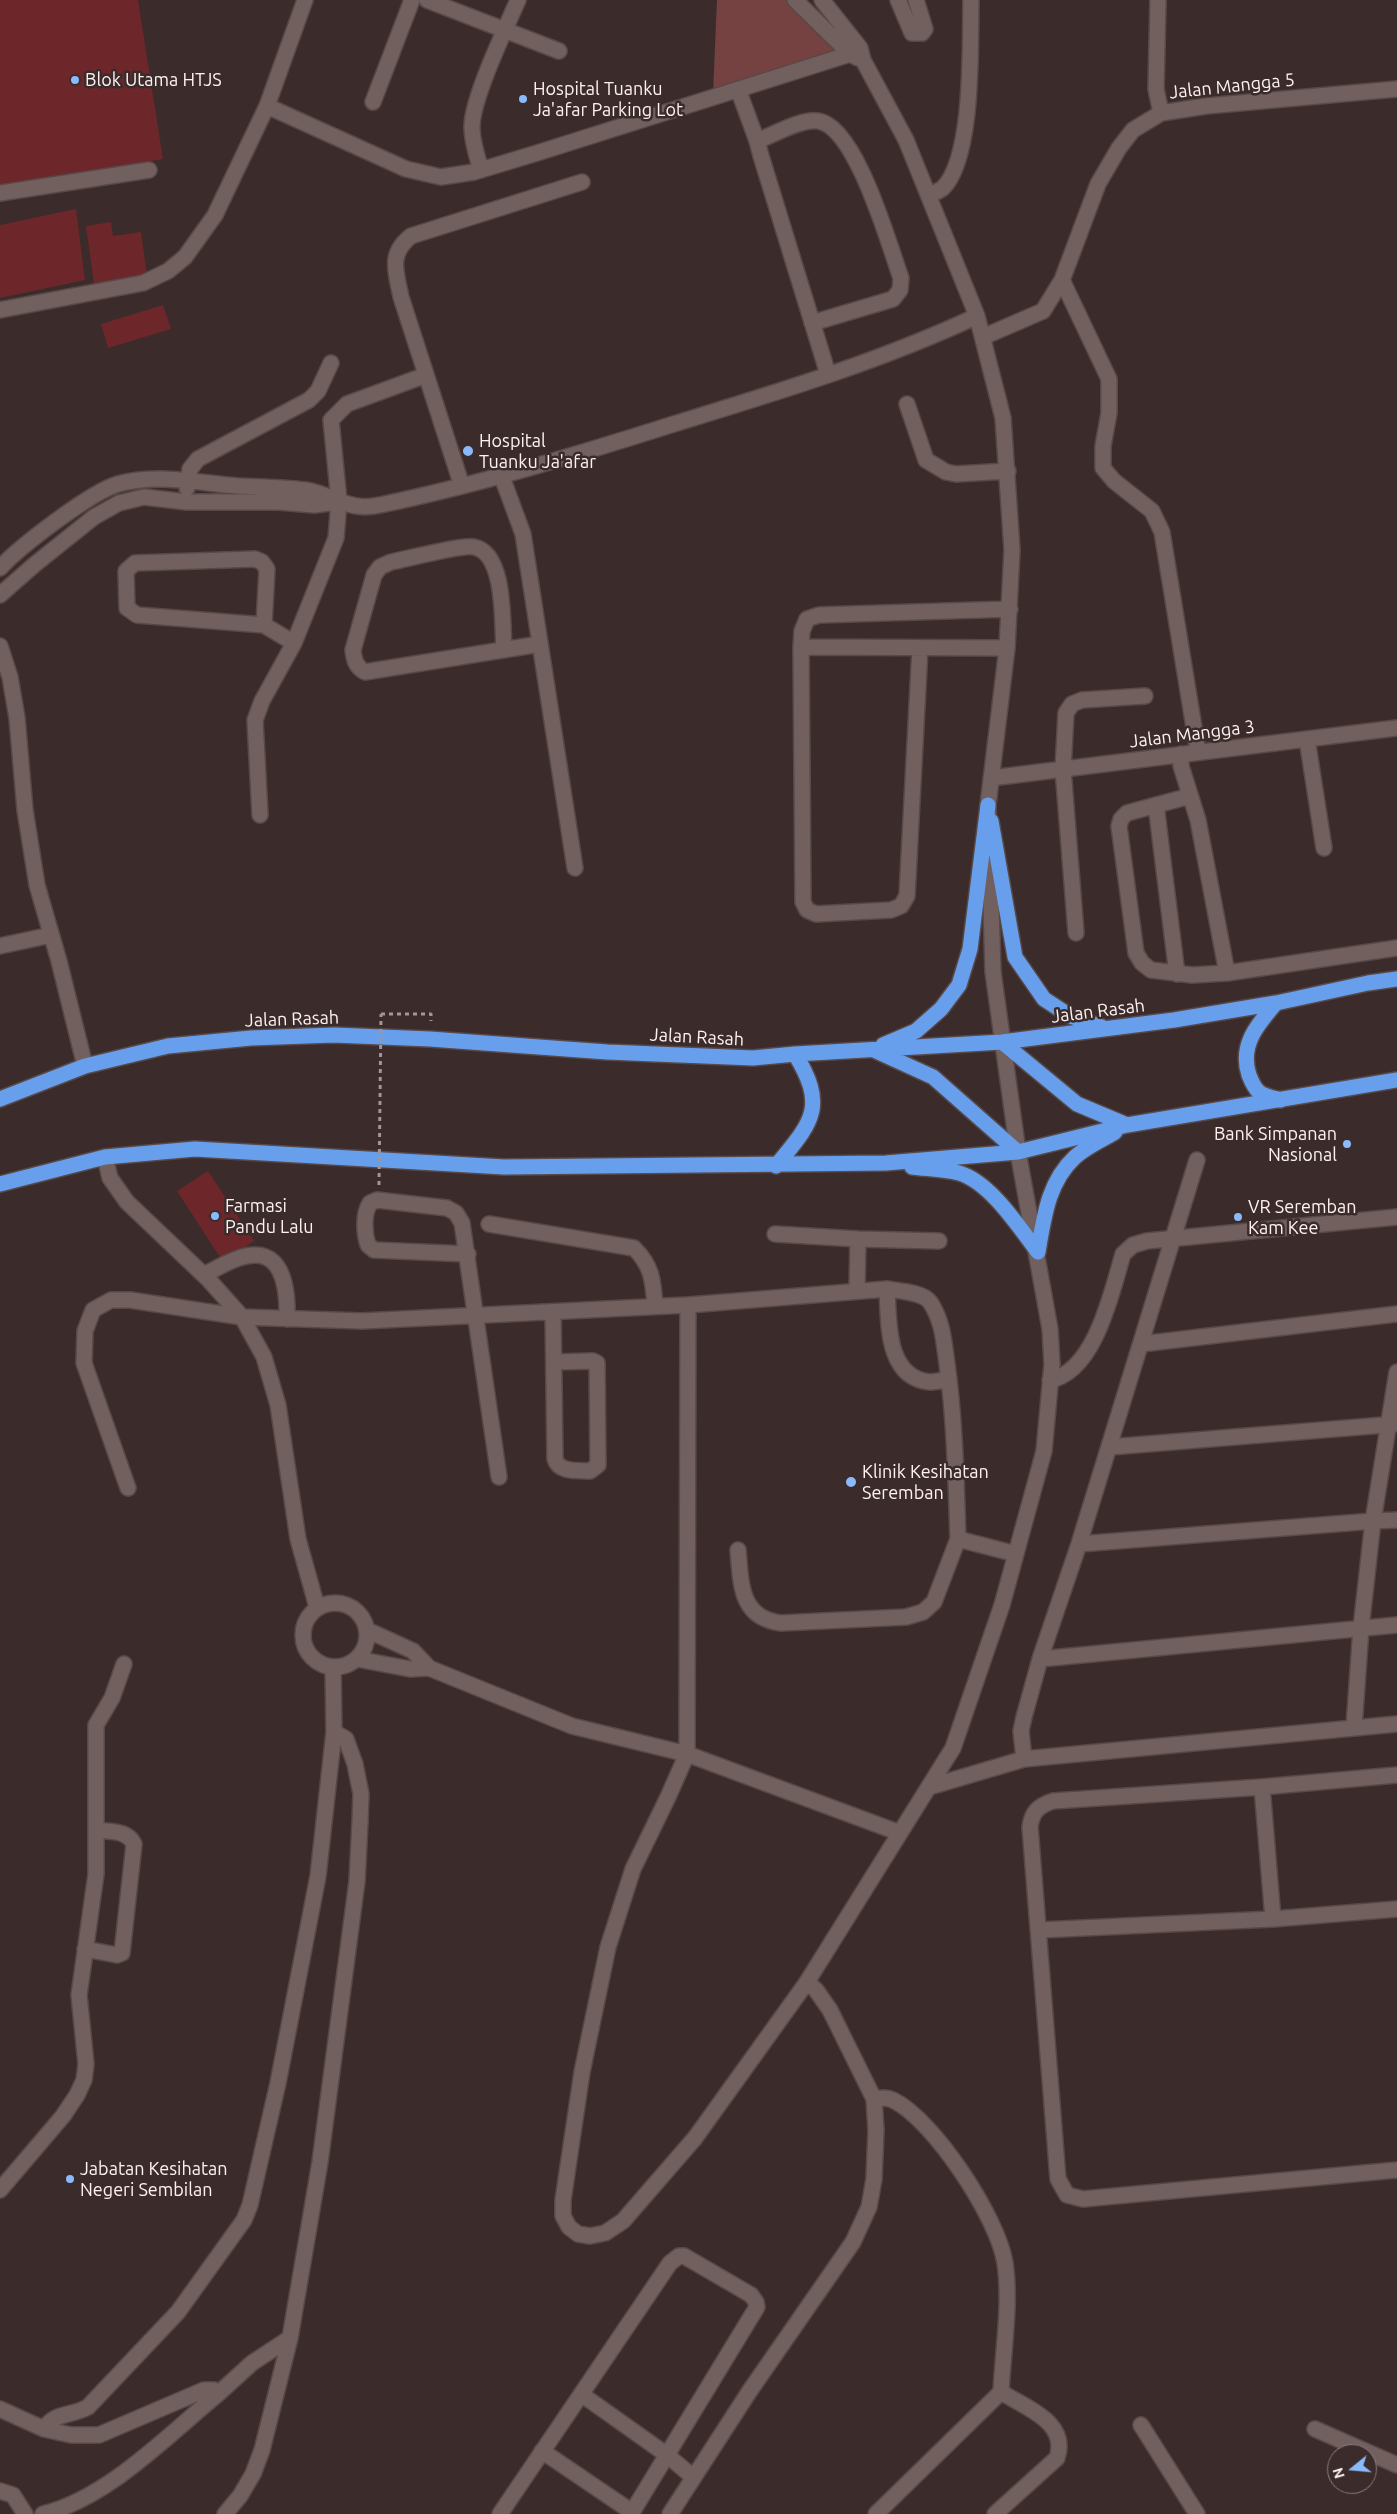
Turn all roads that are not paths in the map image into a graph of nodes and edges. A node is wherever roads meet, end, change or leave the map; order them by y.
1 (305, 0) edge
2 (412, 0) edge
3 (427, 0) edge
4 (518, 0) edge
5 (795, 0) edge
6 (822, 0) edge
7 (898, 0) edge
8 (916, 0) edge
9 (971, 0) edge
10 (1158, 0) edge
11 (505, 30) junction
12 (559, 51) dead end
13 (858, 54) junction
14 (738, 89) junction
15 (1397, 89) edge
16 (373, 102) dead end
17 (267, 106) junction
18 (1161, 113) junction
19 (757, 141) junction
20 (148, 170) dead end
21 (481, 170) junction
22 (582, 182) dead end
23 (0, 192) edge
24 (929, 196) junction
25 (1062, 280) junction
26 (0, 310) edge
27 (977, 316) junction
28 (812, 323) junction
29 (983, 337) junction
30 (331, 363) dead end
31 (828, 374) junction
32 (426, 375) junction
33 (907, 404) dead end
34 (1008, 471) junction
35 (502, 477) junction
36 (188, 480) junction
37 (462, 486) junction
38 (339, 501) junction
39 (187, 502) junction
40 (1, 562) edge
41 (0, 595) edge
42 (1010, 609) junction
43 (264, 625) junction
44 (294, 643) junction
45 (540, 644) junction
46 (0, 646) edge
47 (801, 647) junction
48 (920, 648) junction
49 (1007, 648) junction
50 (504, 650) junction
51 (1144, 696) dead end
52 (1397, 728) edge
53 (1307, 739) junction
54 (1198, 752) junction
55 (1181, 754) junction
56 (1063, 769) junction
57 (991, 778) junction
58 (1190, 796) junction
59 (988, 805) junction
60 (1156, 805) junction
61 (260, 815) dead end
62 (1324, 848) dead end
63 (575, 868) dead end
64 (1076, 933) dead end
65 (52, 935) junction
66 (0, 946) edge
67 (1397, 948) edge
68 (1227, 972) junction
69 (1177, 974) junction
70 (1397, 979) edge
71 (1276, 1003) junction
72 (1107, 1028) junction
73 (1002, 1042) junction
74 (872, 1049) junction
75 (795, 1054) junction
76 (85, 1066) junction
77 (1397, 1080) edge
78 (0, 1099) edge
79 (1282, 1101) junction
80 (1127, 1125) junction
81 (1018, 1152) junction
82 (105, 1157) junction
83 (1197, 1160) dead end
84 (886, 1163) junction
85 (776, 1166) junction
86 (0, 1184) edge
87 (1397, 1217) edge
88 (490, 1224) dead end
89 (775, 1234) dead end
90 (858, 1239) junction
91 (1172, 1240) junction
92 (939, 1241) dead end
93 (1038, 1252) junction
94 (468, 1254) junction
95 (204, 1275) junction
96 (887, 1289) junction
97 (857, 1290) junction
98 (688, 1304) junction
99 (655, 1306) junction
100 (553, 1312) junction
101 (1397, 1314) edge
102 (477, 1316) junction
103 (242, 1317) junction
104 (288, 1320) junction
105 (1141, 1344) junction
106 (554, 1362) junction
107 (1397, 1372) edge
108 (949, 1380) junction
109 (1050, 1380) junction
110 (1392, 1425) edge
111 (1110, 1447) junction
112 (499, 1476) dead end
113 (128, 1488) dead end
114 (1397, 1520) edge
115 (1373, 1521) junction
116 (958, 1539) junction
117 (1079, 1544) junction
118 (738, 1550) dead end
119 (1016, 1554) junction
120 (318, 1607) junction
121 (1397, 1625) edge
122 (1361, 1628) junction
123 (367, 1630) junction
124 (357, 1659) junction
125 (1040, 1659) junction
126 (124, 1664) dead end
127 (333, 1667) junction
128 (429, 1668) junction
129 (1397, 1724) edge
130 (1354, 1727) junction
131 (334, 1732) junction
132 (686, 1754) junction
133 (1024, 1760) junction
134 (1397, 1776) edge
135 (929, 1786) junction
136 (1262, 1788) junction
137 (97, 1830) junction
138 (900, 1833) junction
139 (1397, 1910) edge
140 (1273, 1919) junction
141 (1040, 1930) junction
142 (86, 1949) junction
143 (807, 1982) junction
144 (874, 2099) junction
145 (1397, 2170) edge
146 (0, 2190) edge
147 (290, 2338) junction
148 (1001, 2392) junction
149 (219, 2393) junction
150 (581, 2394) junction
151 (0, 2409) edge
152 (1140, 2425) dead end
153 (44, 2429) junction
154 (1315, 2429) dead end
155 (542, 2451) junction
156 (667, 2455) junction
157 (1397, 2465) edge
158 (694, 2477) junction
159 (0, 2490) edge
160 (632, 2513) edge
161 (25, 2514) edge
162 (43, 2514) edge
163 (225, 2514) edge
164 (500, 2514) edge
165 (670, 2514) edge
166 (876, 2514) edge
167 (995, 2514) edge
168 (1197, 2514) edge

1 - 17 street
2 - 16 street
3 - 11 street
4 - 11 street
5 - 13 street
6 - 13 street
7 - 8 street
9 - 24 street
10 - 18 street
11 - 12 street
11 - 21 street
13 - 14 street
13 - 24 street
14 - 19 street
14 - 21 street
15 - 18 street, Jalan Mangga 5
17 - 21 street
17 - 26 street
18 - 25 street, Jalan Mangga 5
19 - 28 street
19 - 28 street
20 - 23 street
22 - 32 street
24 - 27 street
25 - 29 street, Jalan Mangga 5
25 - 54 street
27 - 29 street
27 - 31 street
28 - 31 street
29 - 34 street
30 - 36 street
31 - 35 street
32 - 37 street
32 - 38 street
33 - 34 street
34 - 42 street
35 - 37 street
35 - 45 street
36 - 38 street
36 - 39 street
36 - 40 street
37 - 38 street
38 - 39 street
38 - 44 street
39 - 41 street
42 - 47 street
42 - 49 street
43 - 43 street
43 - 44 street
44 - 61 street
45 - 50 street
45 - 63 street
46 - 65 street
47 - 48 street
47 - 48 street
48 - 49 street
49 - 57 street
50 - 50 street
51 - 56 street
52 - 53 street, Jalan Mangga 3
53 - 54 street, Jalan Mangga 3
53 - 62 street
54 - 55 street, Jalan Mangga 3
55 - 56 street, Jalan Mangga 3
55 - 58 street
56 - 57 street, Jalan Mangga 3
56 - 64 street
57 - 59 street
58 - 60 street
58 - 68 street
59 - 72 highway
59 - 73 street
59 - 74 highway
60 - 69 street
60 - 69 street
65 - 66 street
65 - 76 street
67 - 68 street
68 - 69 street
70 - 71 highway, Jalan Rasah
71 - 72 highway, Jalan Rasah
71 - 79 highway
72 - 73 highway, Jalan Rasah
73 - 74 highway, Jalan Rasah
73 - 80 highway
73 - 81 street
74 - 75 highway, Jalan Rasah
74 - 81 highway
75 - 76 highway, Jalan Rasah
75 - 85 highway
76 - 78 highway, Jalan Rasah
77 - 79 highway
79 - 80 highway
80 - 81 highway
80 - 93 highway
81 - 84 highway
81 - 93 street
82 - 85 highway
82 - 86 highway
82 - 95 street
83 - 91 street
84 - 85 highway
84 - 93 highway
87 - 91 street
88 - 99 street
89 - 90 street
90 - 92 street
90 - 97 street
91 - 105 street
91 - 109 street
93 - 109 street
94 - 94 street
94 - 102 street
95 - 103 street
95 - 104 street
96 - 97 street
96 - 108 street
96 - 108 street
97 - 98 street
98 - 99 street
98 - 132 street
99 - 100 street
100 - 102 street
100 - 106 street
101 - 105 street
102 - 104 street
102 - 112 street
103 - 104 street
103 - 113 street
103 - 120 street
105 - 111 street
106 - 106 street
107 - 110 street
108 - 116 street
109 - 119 street
110 - 111 street
110 - 115 street
111 - 117 street
114 - 115 street
115 - 117 street
115 - 122 street
116 - 118 street
116 - 119 street
117 - 125 street
119 - 135 street
120 - 123 street
120 - 127 street
121 - 122 street
122 - 125 street
122 - 130 street
123 - 124 street
123 - 128 street
124 - 127 street
124 - 128 street
125 - 133 street
126 - 137 street
127 - 131 street
128 - 132 street
129 - 130 street
130 - 133 street
131 - 147 street
131 - 153 street
132 - 138 street
132 - 143 street
133 - 135 street
134 - 136 street
135 - 138 street
136 - 140 street
136 - 141 street
137 - 142 street
137 - 142 street
138 - 143 street
139 - 140 street
140 - 141 street
141 - 145 street
142 - 146 street
143 - 144 street
144 - 148 street
144 - 158 street
147 - 149 street
147 - 163 street
148 - 166 street
148 - 167 street
149 - 153 street
149 - 162 street
150 - 155 street
150 - 156 street
150 - 156 street
151 - 153 street
152 - 168 street
154 - 157 street
155 - 160 street
155 - 164 street
156 - 158 street
156 - 160 street
158 - 165 street
159 - 161 street

